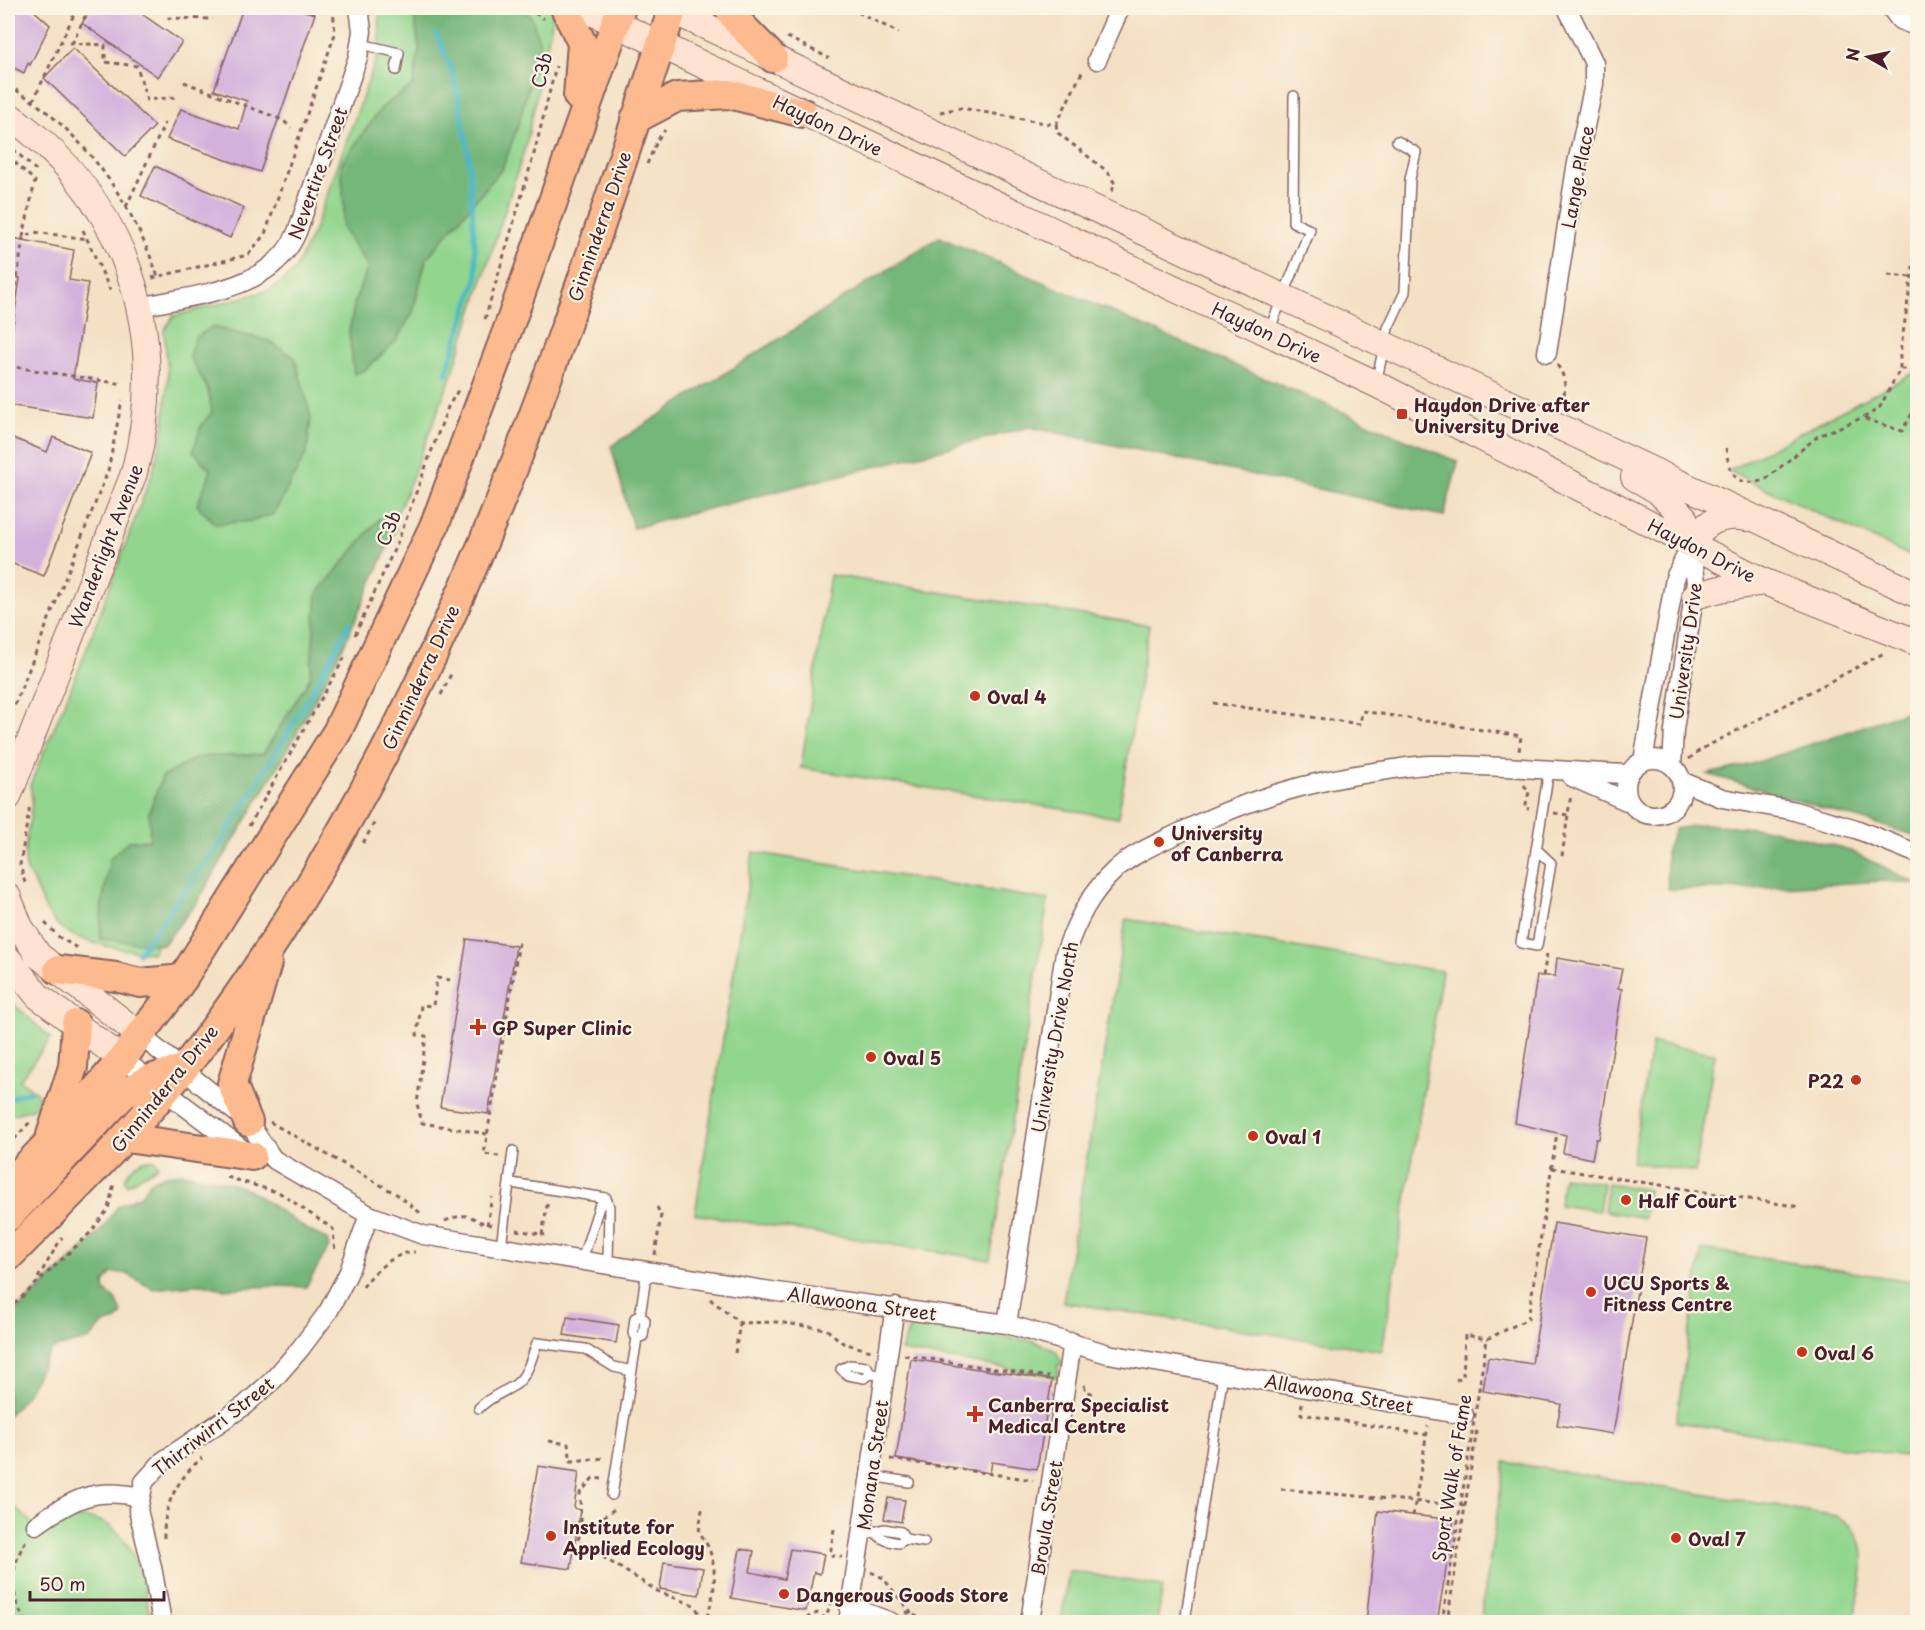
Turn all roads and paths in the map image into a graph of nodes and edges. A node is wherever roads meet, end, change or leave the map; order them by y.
1 (77, 8) edge
2 (88, 8) edge
3 (171, 8) edge
4 (333, 8) edge
5 (359, 8) edge
6 (565, 8) edge
7 (583, 8) edge
8 (670, 8) edge
9 (729, 8) edge
10 (850, 8) edge
11 (1120, 8) edge
12 (1567, 8) edge
13 (1891, 8) edge
14 (618, 16) edge
15 (213, 19) dead end
16 (1917, 27) edge
17 (899, 33) dead end
18 (361, 44) junction
19 (660, 45) junction
20 (779, 47) junction
21 (558, 59) dead end
22 (1097, 60) joint
23 (836, 62) dead end
24 (396, 70) dead end
25 (184, 82) dead end
26 (1294, 96) dead end
27 (178, 97) dead end
28 (33, 101) dead end
29 (1917, 106) edge
30 (930, 107) dead end
31 (1917, 111) edge
32 (802, 113) junction
33 (8, 115) edge
34 (635, 119) junction
35 (165, 123) dead end
36 (1056, 125) junction
37 (291, 128) dead end
38 (1397, 141) dead end
39 (8, 145) edge
40 (571, 145) junction
41 (8, 156) edge
42 (46, 178) dead end
43 (1111, 194) dead end
44 (126, 207) dead end
45 (81, 226) dead end
46 (1917, 233) edge
47 (23, 238) junction
48 (88, 240) junction
49 (1915, 261) edge
50 (1887, 275) dead end
51 (1911, 277) junction
52 (128, 293) junction
53 (1283, 297) junction
54 (113, 299) dead end
55 (484, 326) dead end
56 (1269, 333) junction
57 (8, 340) edge
58 (1386, 345) junction
59 (1547, 353) joint
60 (8, 366) edge
61 (1900, 369) junction
62 (1917, 369) edge
63 (124, 376) dead end
64 (463, 380) dead end
65 (123, 384) junction
66 (1376, 384) junction
67 (1917, 399) edge
68 (1863, 418) junction
69 (1560, 419) junction
70 (1726, 448) dead end
71 (1758, 521) junction
72 (1691, 544) junction
73 (1765, 582) junction
74 (1917, 595) edge
75 (1695, 596) junction
76 (352, 643) dead end
77 (1917, 643) edge
78 (1889, 651) dead end
79 (347, 653) dead end
80 (1214, 703) dead end
81 (8, 722) edge
82 (1643, 762) junction
83 (1516, 767) junction
84 (1555, 771) junction
85 (1676, 772) junction
86 (1629, 774) junction
87 (9, 793) edge
88 (1722, 798) junction
89 (1631, 803) junction
90 (1677, 803) junction
91 (1542, 811) junction
92 (1568, 815) dead end
93 (248, 828) dead end
94 (1536, 849) junction
95 (1917, 854) edge
96 (17, 891) edge
97 (43, 921) dead end
98 (519, 942) dead end
99 (80, 949) dead end
100 (270, 949) junction
101 (8, 959) edge
102 (58, 970) junction
103 (183, 979) junction
104 (450, 980) dead end
105 (76, 1024) junction
106 (141, 1036) junction
107 (122, 1059) junction
108 (182, 1069) junction
109 (157, 1085) junction
110 (258, 1121) junction
111 (1557, 1133) dead end
112 (487, 1134) junction
113 (126, 1138) junction
114 (49, 1142) junction
115 (513, 1151) dead end
116 (500, 1156) dead end
117 (263, 1157) junction
118 (1552, 1168) junction
119 (118, 1173) dead end
120 (225, 1177) dead end
121 (511, 1183) junction
122 (8, 1185) edge
123 (554, 1190) junction
124 (494, 1191) dead end
125 (606, 1198) junction
126 (657, 1207) dead end
127 (1800, 1207) dead end
128 (369, 1215) junction
129 (8, 1217) edge
130 (425, 1217) dead end
131 (487, 1225) dead end
132 (333, 1228) dead end
133 (441, 1229) junction
134 (478, 1244) junction
135 (501, 1247) junction
136 (419, 1253) dead end
137 (539, 1253) junction
138 (8, 1257) edge
139 (582, 1260) junction
140 (608, 1264) junction
141 (650, 1270) junction
142 (360, 1292) dead end
143 (706, 1296) dead end
144 (895, 1307) junction
145 (8, 1310) edge
146 (740, 1323) junction
147 (1007, 1324) junction
148 (1487, 1338) junction
149 (1072, 1342) junction
150 (866, 1350) dead end
151 (735, 1353) dead end
152 (905, 1356) dead end
153 (632, 1371) junction
154 (1223, 1374) junction
155 (1059, 1379) dead end
156 (1456, 1380) dead end
157 (479, 1408) dead end
158 (1431, 1409) junction
159 (1471, 1416) joint
160 (549, 1441) dead end
161 (208, 1453) dead end
162 (618, 1457) junction
163 (888, 1458) dead end
164 (1034, 1475) dead end
165 (870, 1476) junction
166 (615, 1481) junction
167 (909, 1482) dead end
168 (1281, 1489) dead end
169 (612, 1495) dead end
170 (139, 1497) junction
171 (1415, 1502) junction
172 (1465, 1506) junction
173 (618, 1507) dead end
174 (702, 1509) dead end
175 (1413, 1516) dead end
176 (36, 1525) joint
177 (834, 1529) dead end
178 (581, 1533) junction
179 (869, 1533) junction
180 (924, 1542) dead end
181 (165, 1547) dead end
182 (830, 1555) dead end
183 (16, 1559) junction
184 (8, 1570) edge
185 (870, 1571) dead end
186 (850, 1615) edge
187 (912, 1615) dead end
188 (705, 1622) edge
189 (26, 1623) edge
190 (162, 1623) edge
191 (798, 1623) edge
192 (824, 1623) edge
193 (891, 1623) edge
194 (1030, 1623) edge
195 (1185, 1623) edge
196 (1442, 1623) edge
197 (1447, 1623) edge

1 - 28 path
2 - 27 path
3 - 15 path
4 - 52 path
5 - 18 street, Nevertire Street
6 - 40 main road
7 - 14 main road, Haydon Drive
8 - 19 main road, Ginninderra Drive
8 - 20 main road, Haydon Drive
9 - 20 main road
10 - 17 path
11 - 22 street
12 - 59 street, Lange Place
13 - 16 street
14 - 19 main road, Haydon Drive
14 - 40 main road
18 - 24 lane
18 - 52 street, Nevertire Street
19 - 32 main road, Haydon Drive
19 - 34 main road, Ginninderra Drive
20 - 23 path
20 - 53 main road, Haydon Drive
21 - 55 path, C3b
22 - 36 path
25 - 37 path
26 - 53 lane
29 - 31 path
30 - 36 path
32 - 34 main road
32 - 56 main road, Haydon Drive
33 - 52 main road, Wanderlight Avenue
34 - 100 main road, Ginninderra Drive
35 - 44 path
36 - 43 path
38 - 58 lane
39 - 42 path
40 - 103 main road
41 - 47 path
45 - 48 path
46 - 49 path
47 - 48 path
47 - 57 path
48 - 52 path
49 - 51 path
50 - 51 path
51 - 61 path
52 - 54 path
52 - 87 main road, Wanderlight Avenue
53 - 56 lane
53 - 58 main road, Haydon Drive
56 - 66 main road, Haydon Drive
58 - 66 lane
58 - 69 main road, Haydon Drive
59 - 69 path
60 - 65 path
61 - 62 path
61 - 68 path
63 - 65 path
64 - 76 path, C3b
65 - 81 path
66 - 72 main road, Haydon Drive
67 - 68 path
68 - 70 path
69 - 71 main road, Haydon Drive
69 - 72 main road
71 - 72 main road
71 - 74 main road, Haydon Drive
72 - 73 main road, Haydon Drive
72 - 75 street, University Drive
72 - 82 street, University Drive
73 - 75 main road
73 - 77 main road, Haydon Drive
75 - 85 street, University Drive
78 - 85 path
79 - 93 path
80 - 83 path
82 - 85 street
82 - 86 street
83 - 84 street, University Drive North
83 - 91 path
83 - 147 street, University Drive North
84 - 86 street, University Drive North
84 - 89 street, University Drive North
84 - 91 lane
85 - 88 street
85 - 90 street
86 - 89 street
87 - 96 path
88 - 90 street
88 - 95 street
89 - 90 street
91 - 92 path
91 - 94 lane
94 - 94 lane
96 - 102 main road
97 - 99 path
98 - 112 path
100 - 108 main road, Ginninderra Drive
100 - 110 main road
101 - 105 main road
102 - 103 main road
102 - 106 main road
103 - 106 main road
104 - 112 path
105 - 107 main road
105 - 114 main road
106 - 107 main road
106 - 108 street, Allawoona Street
107 - 109 street
107 - 114 main road
108 - 109 main road, Ginninderra Drive
108 - 110 street, Allawoona Street
109 - 113 main road, Ginninderra Drive
109 - 117 street, Allawoona Street
109 - 129 main road
110 - 117 street, Allawoona Street
110 - 130 path
111 - 118 path
112 - 116 path
113 - 117 main road
113 - 138 main road, Ginninderra Drive
114 - 122 main road
115 - 121 lane
117 - 128 street, Allawoona Street
118 - 127 path
118 - 148 path
119 - 145 path
120 - 132 path
121 - 123 lane
121 - 135 lane
123 - 125 lane
123 - 137 path
124 - 131 path
125 - 139 lane
125 - 140 lane
126 - 141 path
128 - 133 street, Allawoona Street
128 - 170 street, Thirriwirri Street
133 - 134 street, Allawoona Street
133 - 134 path
134 - 135 street, Allawoona Street
135 - 137 street, Allawoona Street
136 - 142 path
137 - 139 street, Allawoona Street
139 - 140 street, Allawoona Street
140 - 141 street, Allawoona Street
141 - 144 street, Allawoona Street
141 - 153 lane
143 - 146 path
144 - 147 street, Allawoona Street
144 - 165 street, Monana Street
146 - 150 path
146 - 151 path
147 - 149 street, Allawoona Street
148 - 156 path
148 - 196 path, Sport Walk of Fame, bridge
149 - 154 street, Allawoona Street
149 - 194 street, Broula Street
152 - 155 path
153 - 157 lane
153 - 162 lane
154 - 158 street, Allawoona Street
154 - 195 lane
158 - 159 street, Allawoona Street
158 - 171 path
159 - 172 path
160 - 162 path
161 - 181 path
162 - 166 lane
163 - 164 path
165 - 167 lane
165 - 179 street, Monana Street
166 - 169 lane
166 - 178 path
168 - 171 path
170 - 176 street
170 - 190 street
171 - 172 path
171 - 175 path
172 - 197 path
173 - 178 path
174 - 188 path
176 - 183 path
177 - 182 path
178 - 188 path
179 - 180 lane
179 - 186 street, Monana Street
183 - 184 path
183 - 189 path
185 - 187 path
186 - 193 street
191 - 192 path

